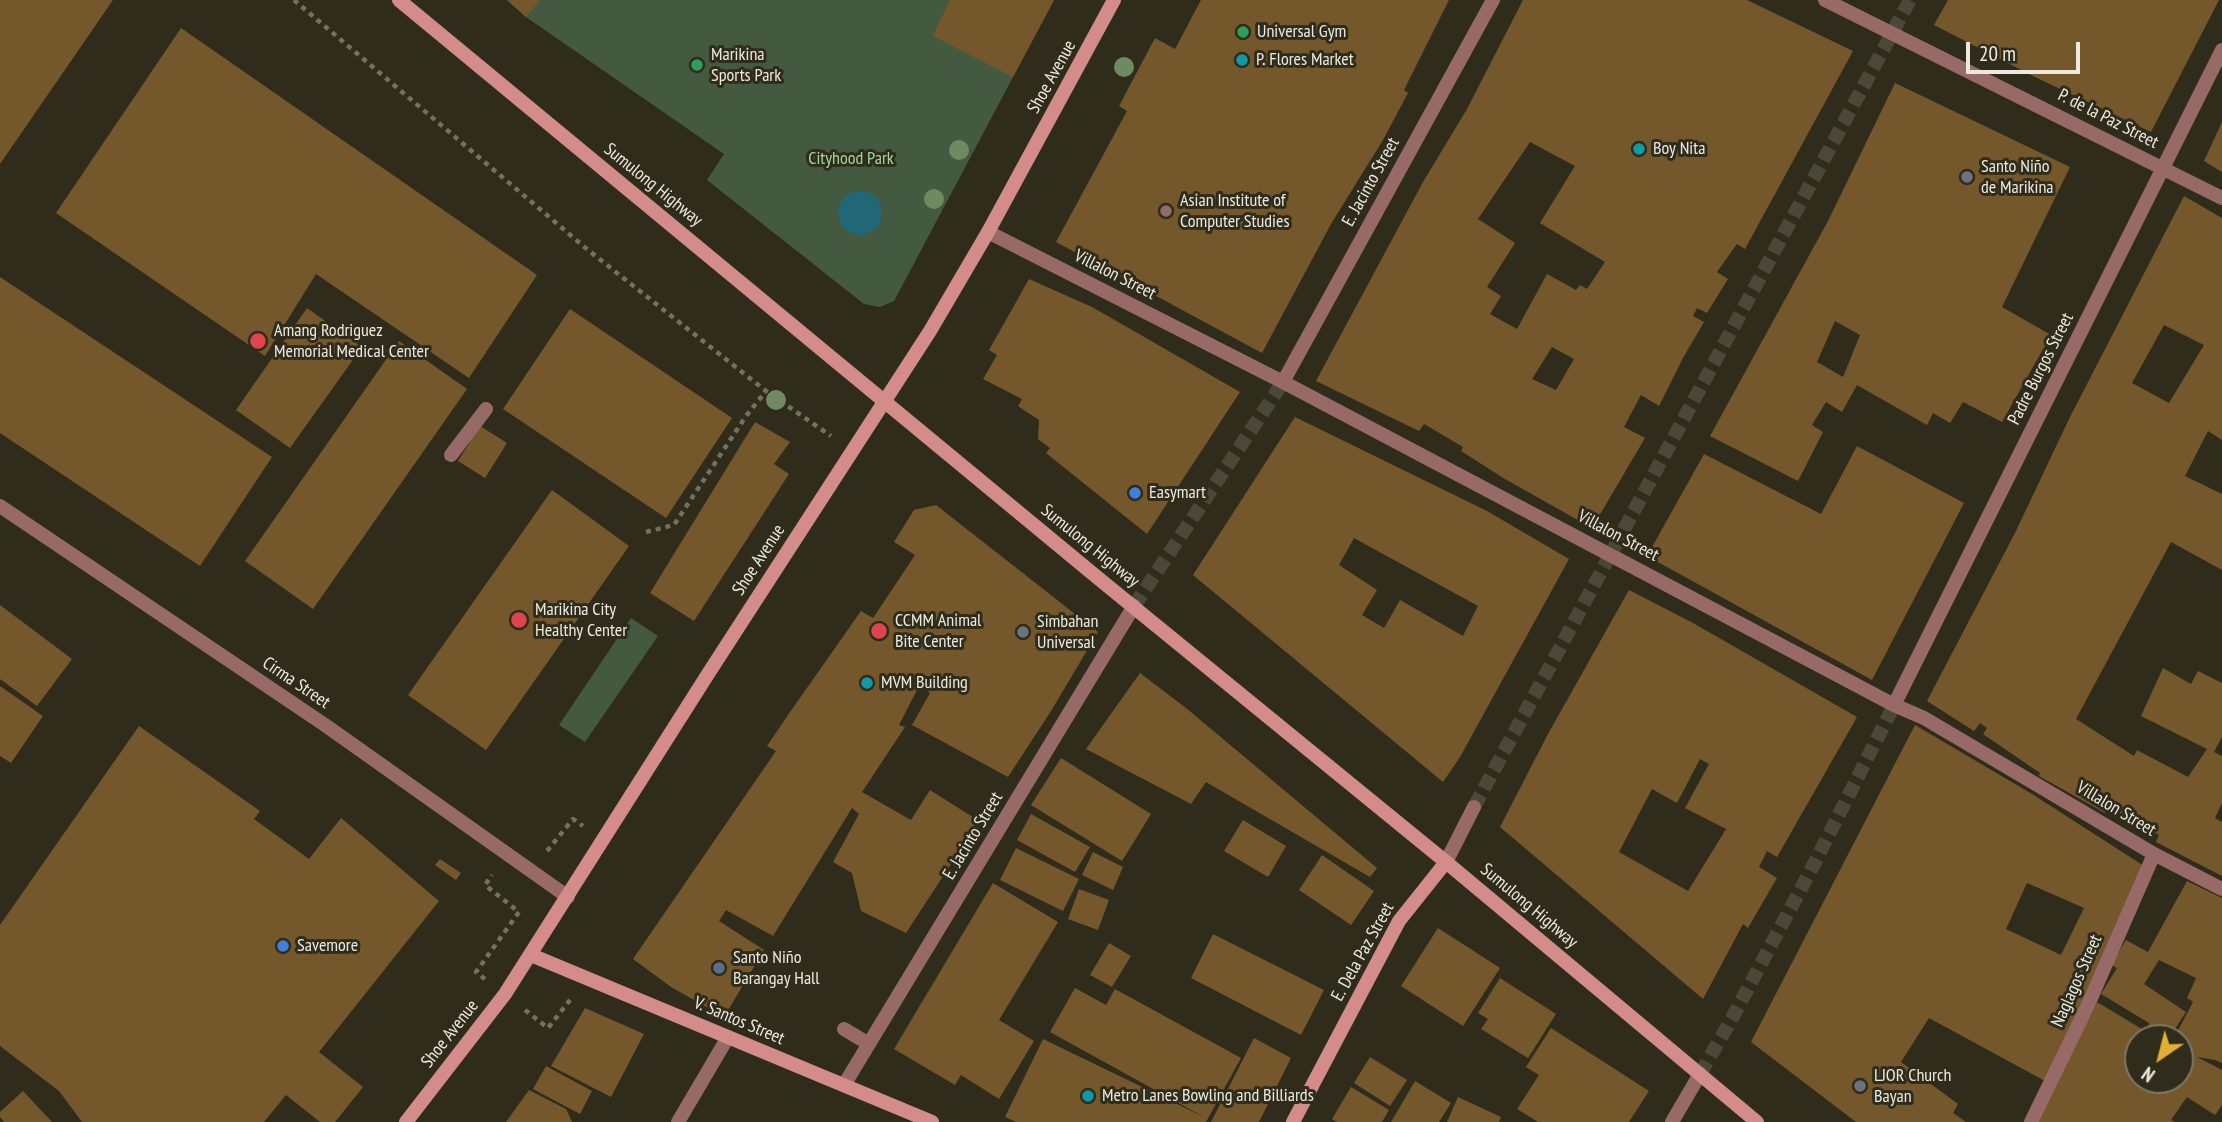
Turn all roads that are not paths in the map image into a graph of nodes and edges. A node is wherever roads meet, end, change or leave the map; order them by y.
1 (399, 0) edge
2 (1114, 0) edge
3 (1493, 0) edge
4 (1825, 0) edge
5 (2222, 50) edge
6 (2163, 168) junction
7 (2222, 198) edge
8 (988, 232) junction
9 (1283, 382) junction
10 (884, 401) junction
11 (485, 410) dead end
12 (451, 455) dead end
13 (0, 506) edge
14 (1134, 606) junction
15 (1894, 705) junction
16 (1474, 807) tunnel mouth
17 (2154, 854) junction
18 (1446, 862) junction
19 (2222, 889) edge
20 (568, 897) junction
21 (531, 955) junction
22 (844, 1029) dead end
23 (728, 1037) junction
24 (869, 1044) junction
25 (1700, 1074) junction
26 (844, 1085) junction
27 (406, 1122) edge
28 (677, 1122) edge
29 (932, 1122) edge
30 (1293, 1122) edge
31 (1672, 1122) edge
32 (1757, 1122) edge
33 (2031, 1122) edge

1 - 10 street, Sumulong Highway
2 - 8 street, Shoe Avenue
3 - 9 street, E. Jacinto Street
4 - 6 street, P. de la Paz Street
5 - 6 street, Padre Burgos Street
6 - 7 street, P. de la Paz Street
6 - 15 street, Padre Burgos Street
8 - 9 street, Villalon Street
8 - 10 street, Shoe Avenue
9 - 15 street, Villalon Street
10 - 14 street, Sumulong Highway
10 - 20 street, Shoe Avenue
11 - 12 street
13 - 20 street, Cirma Street
14 - 18 street, Sumulong Highway
14 - 24 street, E. Jacinto Street
15 - 17 street, Villalon Street
16 - 18 street, E. Dela Paz Street
17 - 19 street, Villalon Street
17 - 33 street, Naglagos Street
18 - 25 street, Sumulong Highway
18 - 30 street, E. Dela Paz Street
20 - 21 street, Shoe Avenue
21 - 23 street, V. Santos Street
21 - 27 street, Shoe Avenue
22 - 24 street
23 - 26 street, V. Santos Street
23 - 28 street
24 - 26 street, E. Jacinto Street
25 - 31 street
25 - 32 street, Sumulong Highway
26 - 29 street, V. Santos Street

